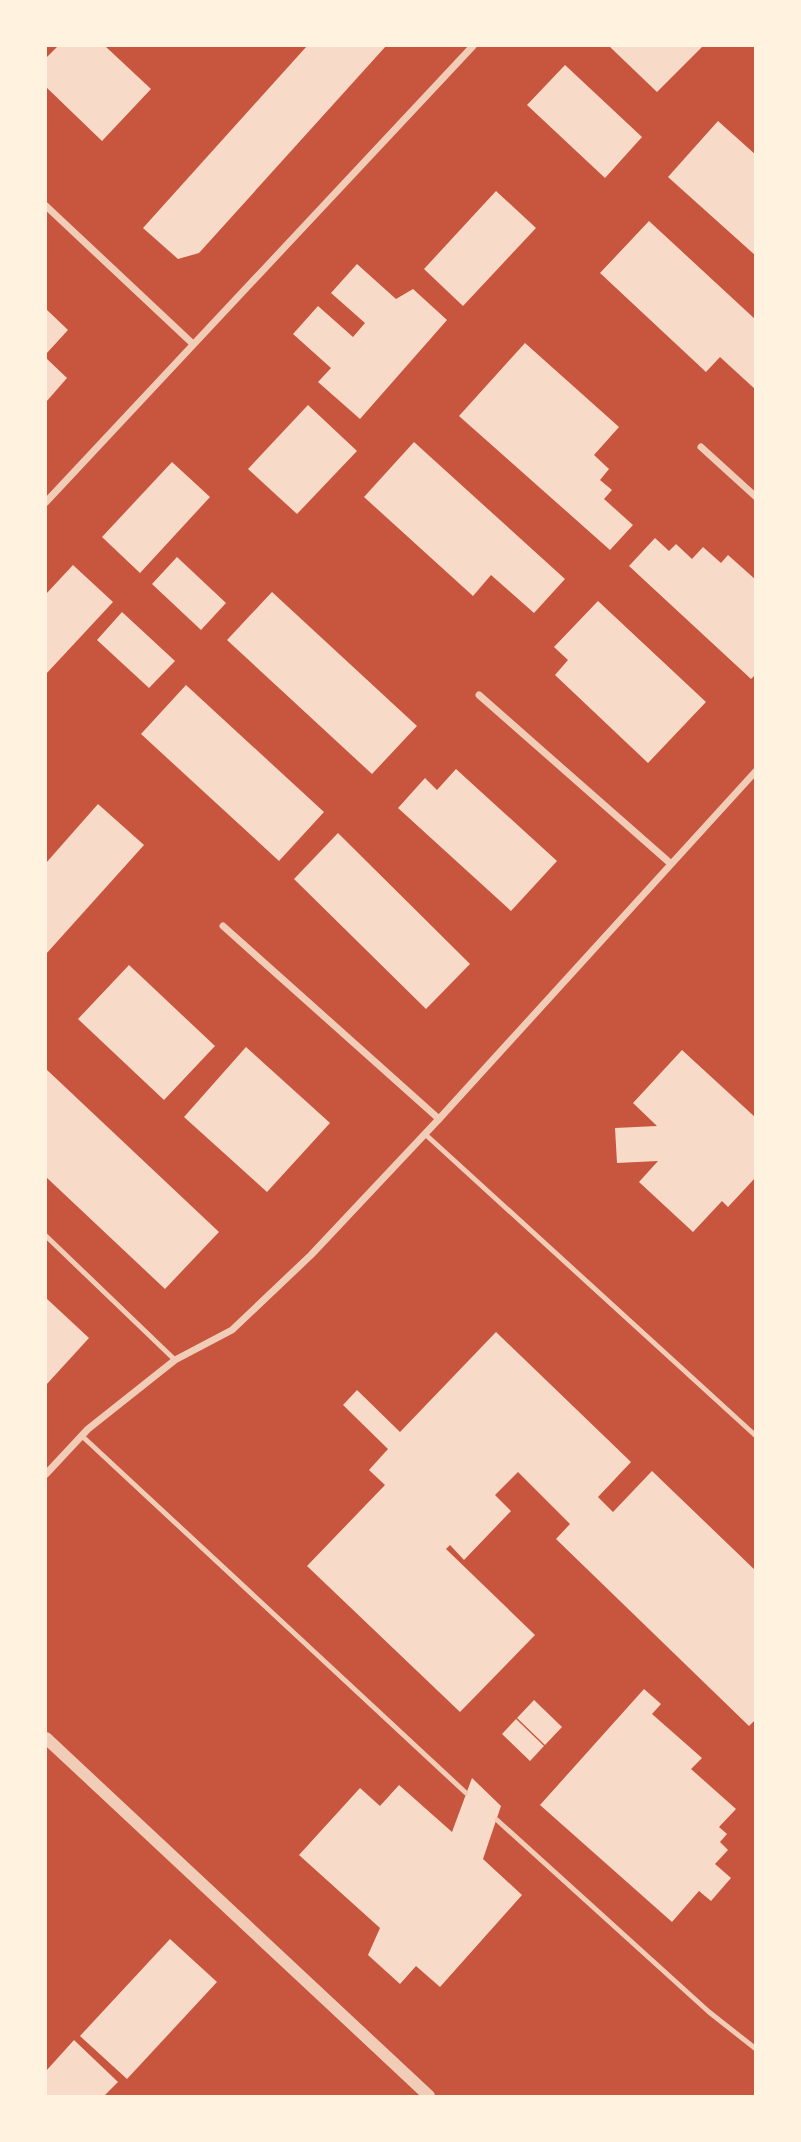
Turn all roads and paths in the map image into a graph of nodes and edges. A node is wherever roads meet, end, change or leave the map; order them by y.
1 (473, 46) edge
2 (46, 206) edge
3 (193, 344) junction
4 (701, 447) dead end
5 (755, 497) edge
6 (46, 502) edge
7 (479, 695) dead end
8 (755, 771) edge
9 (670, 863) junction
10 (223, 926) dead end
11 (439, 1119) junction
12 (425, 1134) junction
13 (46, 1236) edge
14 (175, 1360) junction
15 (82, 1436) junction
16 (755, 1436) edge
17 (46, 1475) edge
18 (46, 1738) edge
19 (466, 1793) dead end
20 (497, 1820) dead end
21 (755, 2049) edge
22 (429, 2096) edge

1 - 3 street
2 - 3 street
3 - 6 street
4 - 5 street
7 - 9 street
8 - 9 street
9 - 11 street
10 - 11 street
11 - 12 street
12 - 14 street
12 - 16 lane
13 - 14 lane
14 - 15 street
15 - 17 street
15 - 19 lane
18 - 22 street
20 - 21 lane

